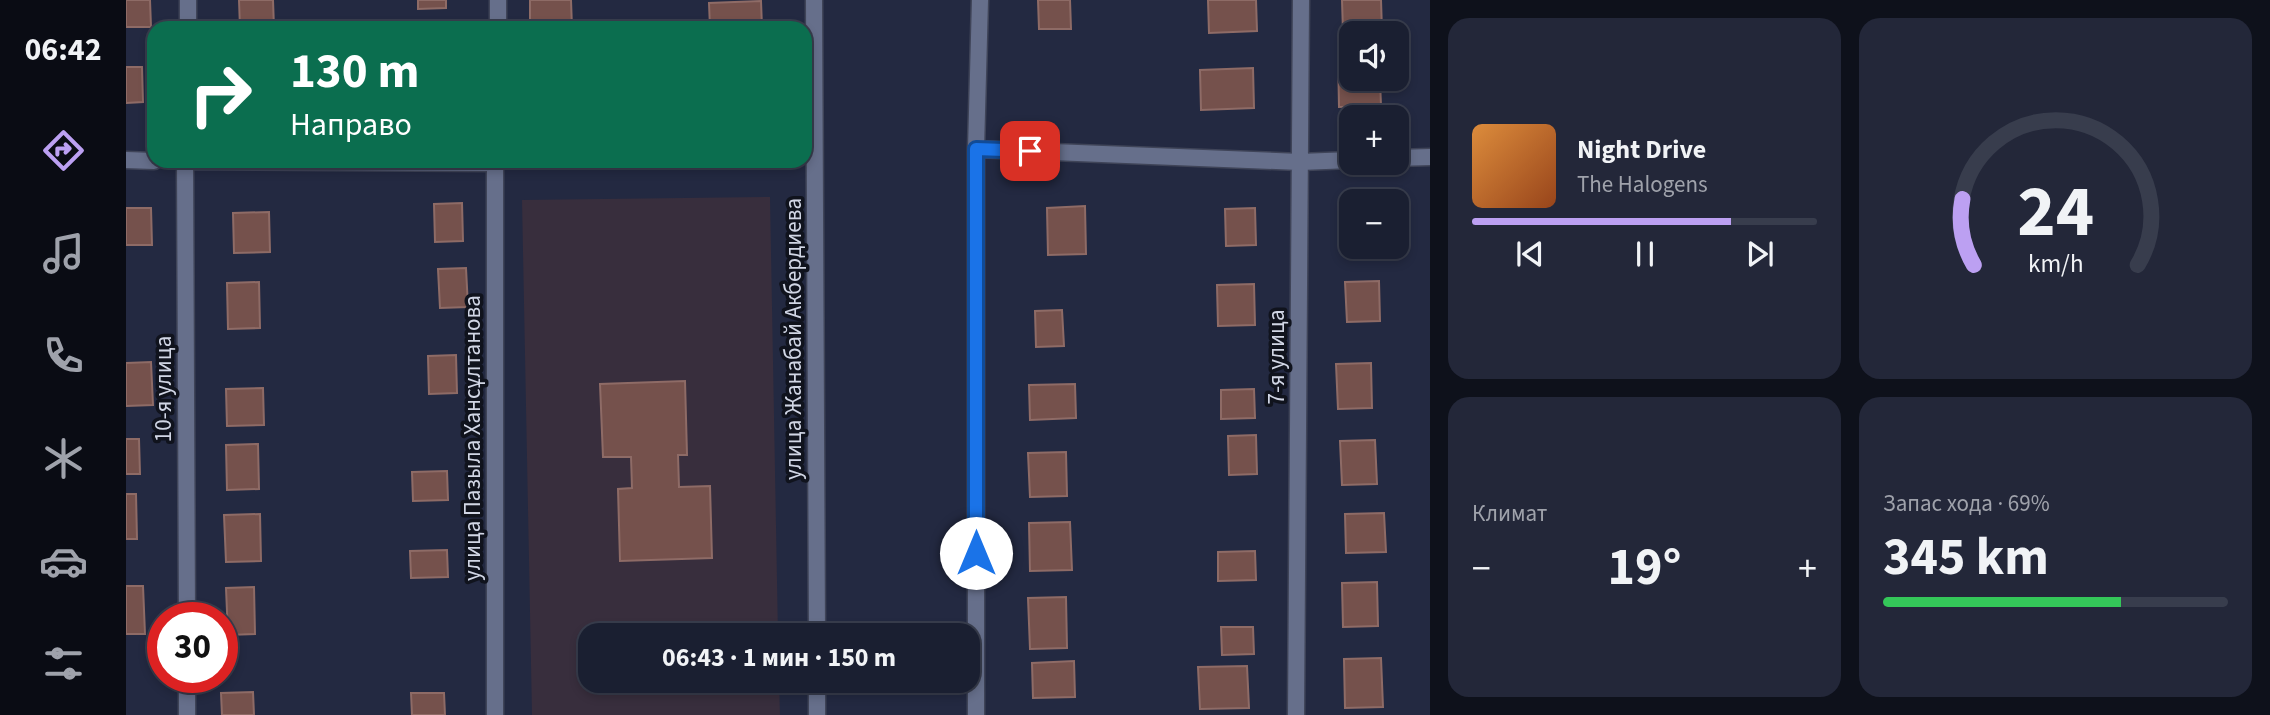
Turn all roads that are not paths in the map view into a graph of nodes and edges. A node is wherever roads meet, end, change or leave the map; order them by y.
1 (188, 0) edge
2 (498, 0) edge
3 (814, 0) edge
4 (980, 0) edge
5 (1301, 0) edge
6 (188, 21) edge
7 (498, 21) edge
8 (976, 149) junction
9 (1430, 157) edge
10 (1409, 158) edge
11 (126, 160) edge
12 (147, 160) edge
13 (1339, 160) edge
14 (1300, 162) junction
15 (185, 168) edge
16 (495, 168) edge
17 (187, 602) edge
18 (817, 623) edge
19 (187, 693) edge
20 (817, 693) edge
21 (187, 715) edge
22 (495, 715) edge
23 (817, 715) edge
24 (976, 715) edge
25 (1296, 715) edge

1 - 6 street
2 - 7 street
3 - 18 street, улица Жанабай Акбердиева
4 - 8 street
5 - 14 street, 7-я улица
8 - 14 street
8 - 24 street
9 - 10 street
11 - 12 street
13 - 14 street
14 - 25 street, 7-я улица
15 - 17 street, 10-я улица
16 - 22 street, улица Пазыла Хансұлтанова
19 - 21 street
20 - 23 street

